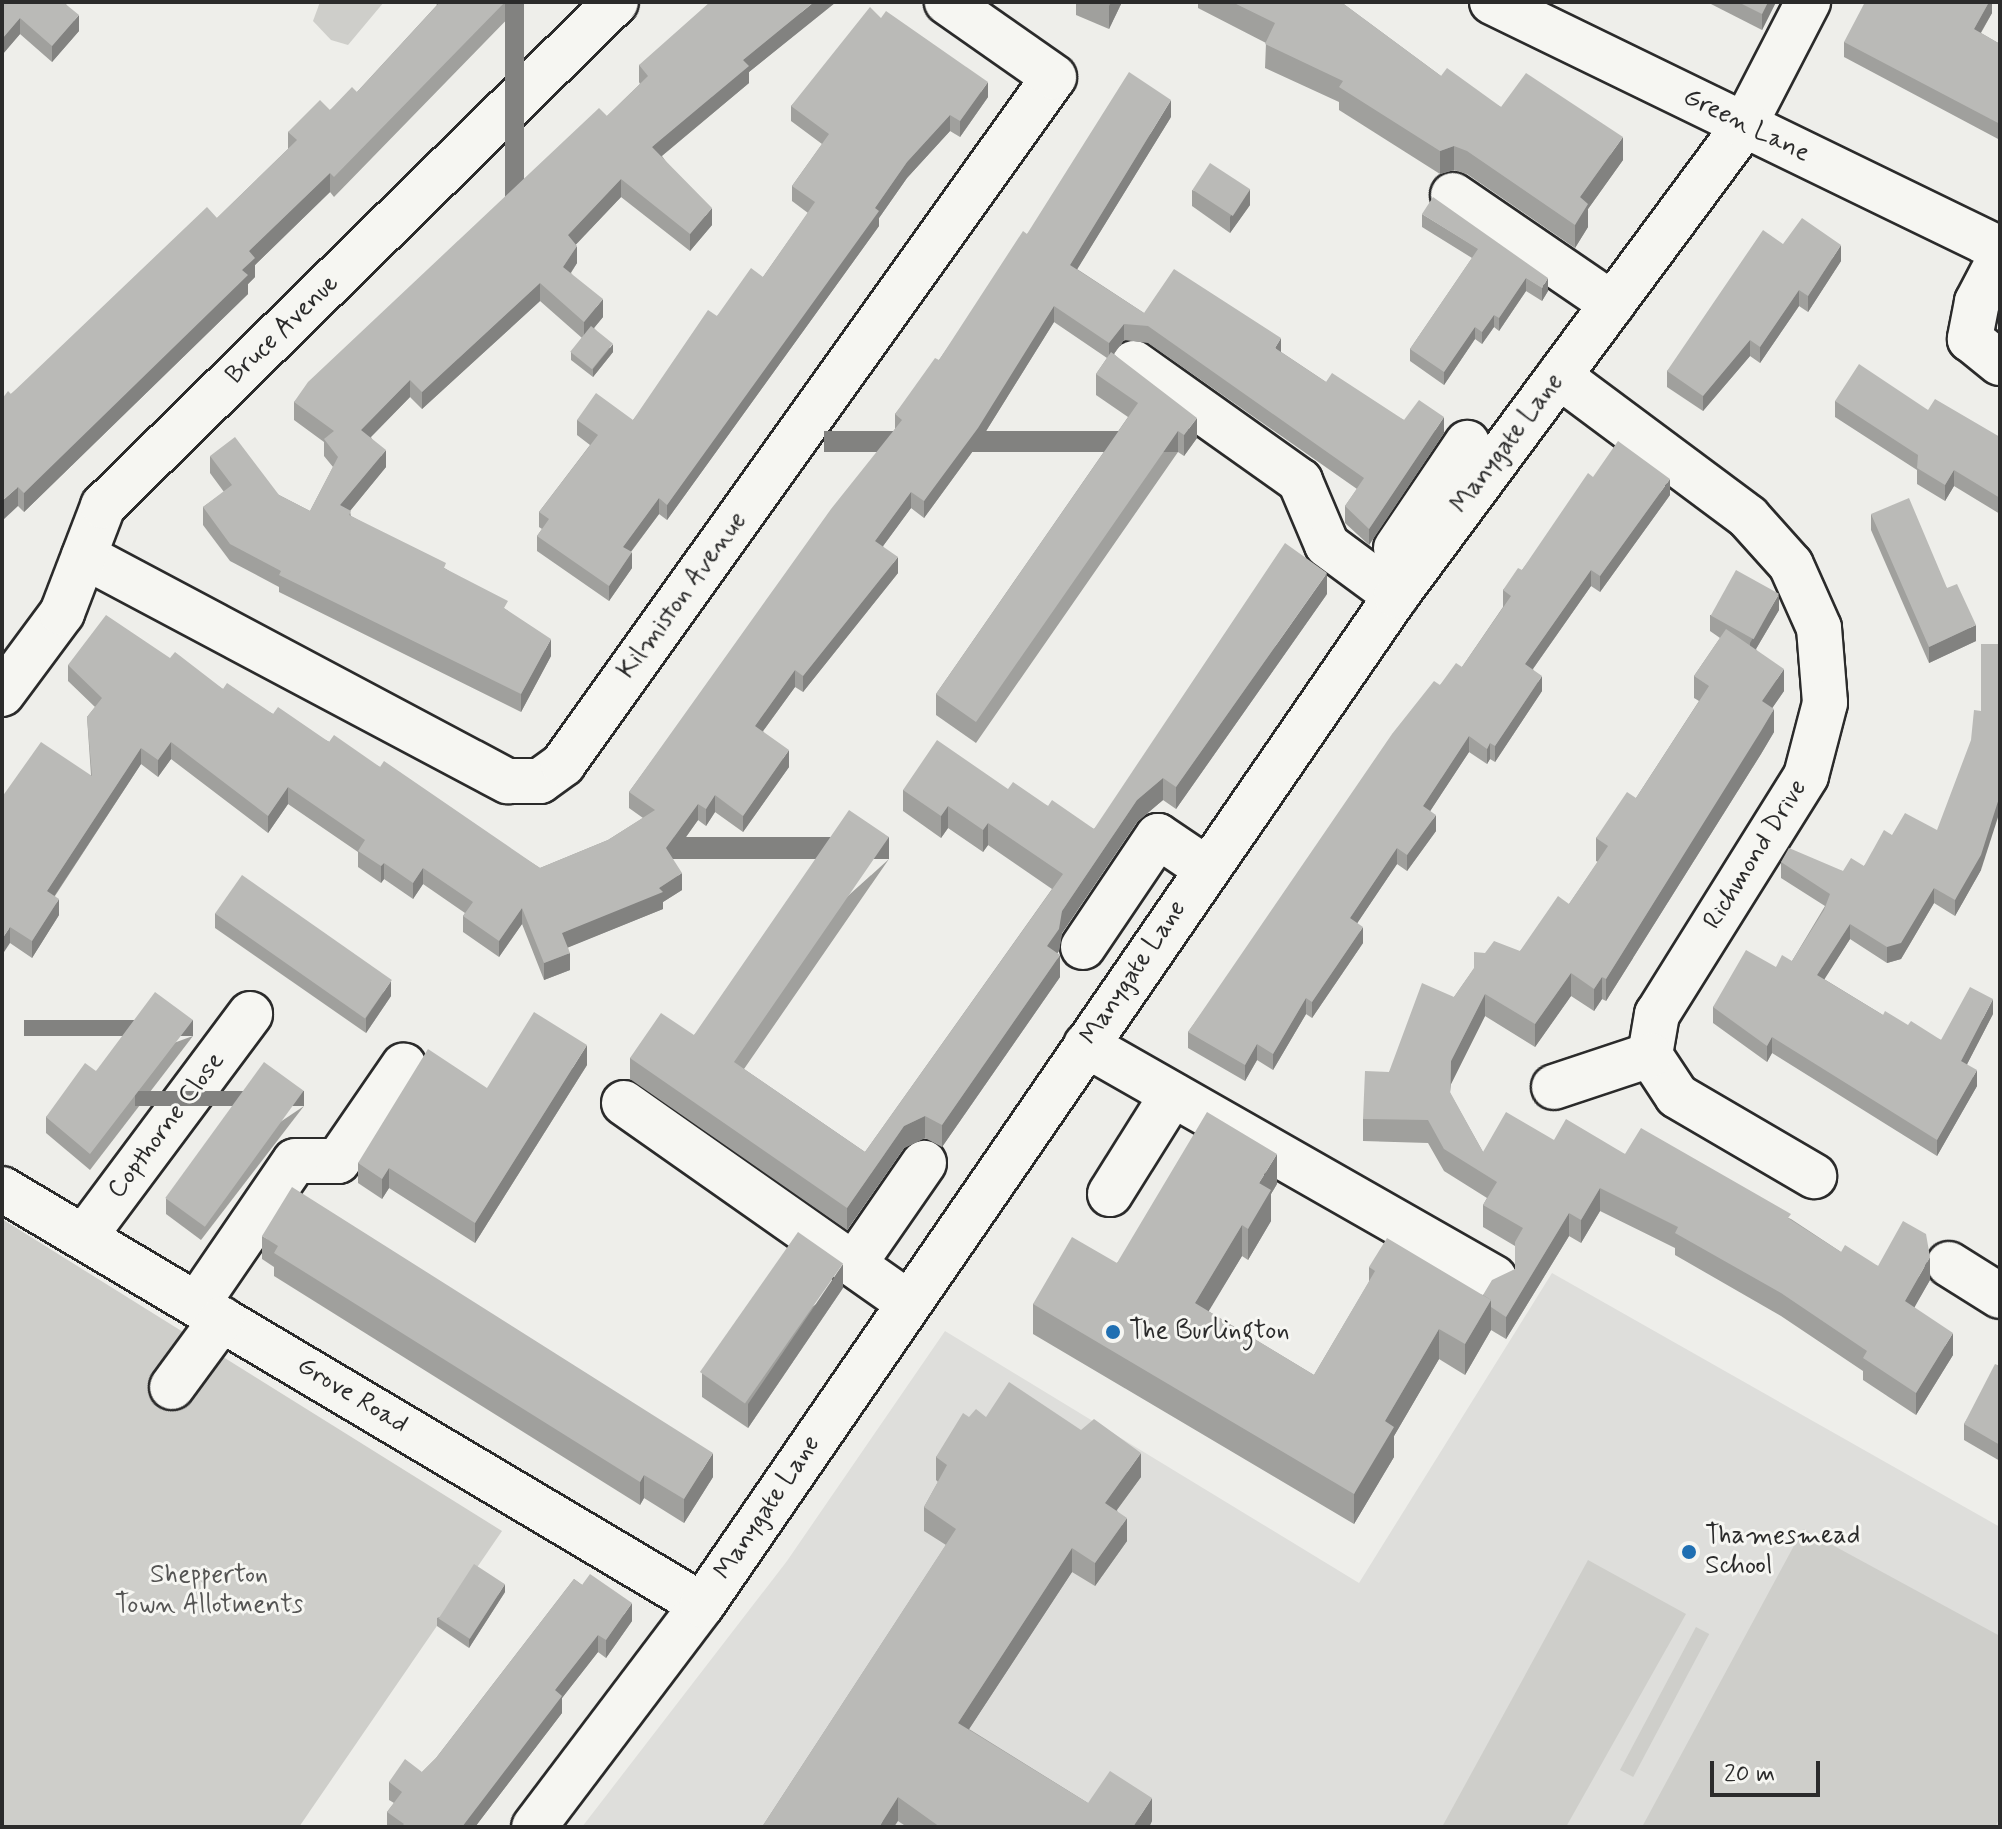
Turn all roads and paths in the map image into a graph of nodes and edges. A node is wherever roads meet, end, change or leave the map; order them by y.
1 (616, 2) edge
2 (1492, 2) edge
3 (1808, 2) edge
4 (961, 6) edge
5 (1744, 126) junction
6 (1453, 195) dead end
7 (2000, 249) edge
8 (2000, 258) edge
9 (1612, 304) junction
10 (1134, 363) dead end
11 (2000, 363) edge
12 (1559, 376) junction
13 (1467, 443) dead end
14 (84, 556) junction
15 (1385, 588) junction
16 (2, 694) edge
17 (1204, 867) junction
18 (1083, 947) dead end
19 (250, 1014) dead end
20 (1086, 1045) junction
21 (1650, 1055) junction
22 (404, 1065) dead end
23 (1554, 1087) dead end
24 (1172, 1095) junction
25 (624, 1103) dead end
26 (924, 1163) dead end
27 (1814, 1176) dead end
28 (2, 1189) edge
29 (1110, 1194) dead end
30 (84, 1237) junction
31 (854, 1264) junction
32 (1949, 1264) dead end
33 (1494, 1278) edge
34 (2000, 1296) edge
35 (907, 1302) junction
36 (210, 1312) junction
37 (172, 1387) dead end
38 (702, 1605) junction
39 (534, 1827) edge

1 - 14 street, Bruce Avenue
2 - 5 street, Green Lane
3 - 5 street, Manygate Lane
4 - 14 street, Kilmiston Avenue
5 - 7 street, Green Lane
5 - 9 street, Manygate Lane
6 - 9 street
8 - 11 street
9 - 12 street, Manygate Lane
10 - 15 street
12 - 15 street, Manygate Lane
12 - 21 street, Richmond Drive
13 - 15 street
14 - 16 street, Bruce Avenue
15 - 17 street, Manygate Lane
17 - 18 street
17 - 20 street, Manygate Lane
19 - 30 street, Copthorne Close
20 - 24 street
20 - 35 street, Manygate Lane
21 - 23 street
21 - 27 street
22 - 36 street
24 - 29 street
24 - 33 street
25 - 31 street
26 - 31 street
28 - 30 street, Grove Road
30 - 36 street, Grove Road
31 - 35 street
32 - 34 street
35 - 38 street, Manygate Lane
36 - 37 street
36 - 38 street, Grove Road
38 - 39 street, Manygate Lane

